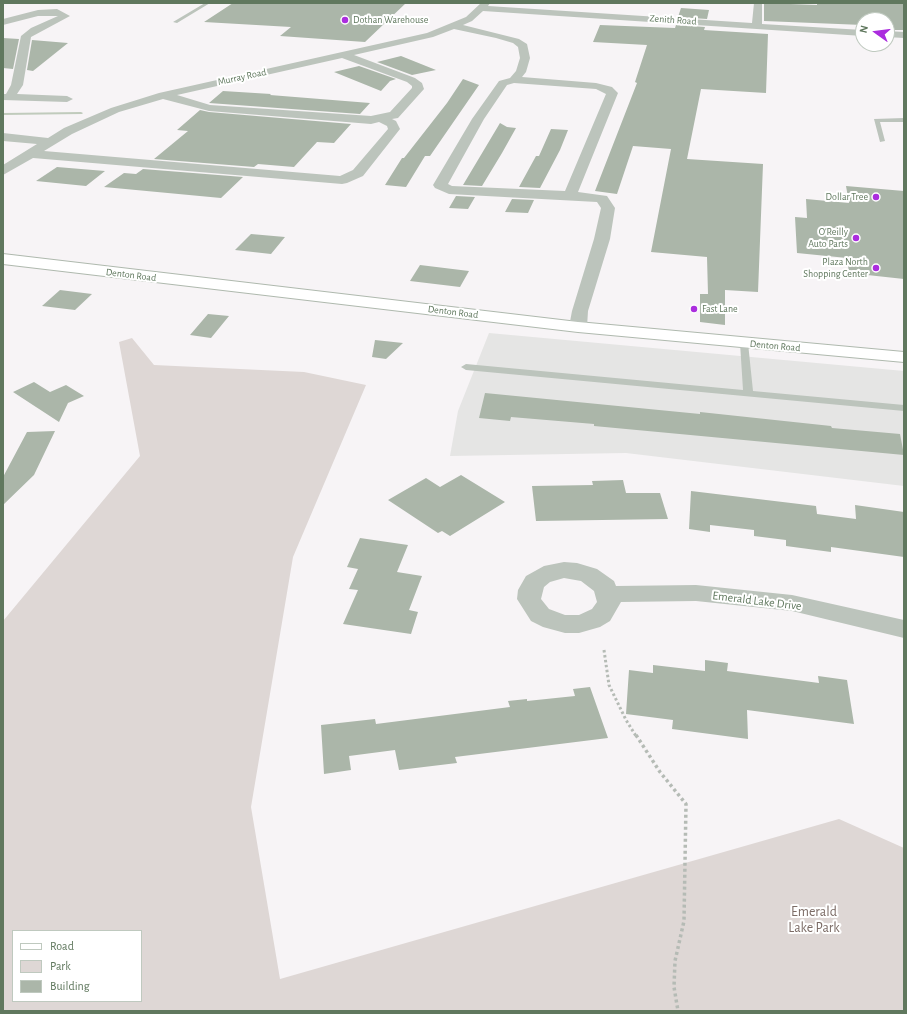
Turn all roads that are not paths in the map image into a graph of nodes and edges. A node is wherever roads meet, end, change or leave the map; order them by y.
1 (208, 3) edge
2 (758, 3) edge
3 (484, 6) edge
4 (4, 21) edge
5 (176, 22) dead end
6 (455, 26) junction
7 (758, 26) junction
8 (855, 32) edge
9 (344, 55) junction
10 (514, 80) junction
11 (163, 95) junction
12 (7, 97) edge
13 (67, 98) dead end
14 (382, 119) junction
15 (904, 120) edge
16 (3, 137) edge
17 (882, 141) dead end
18 (50, 142) junction
19 (31, 154) junction
20 (3, 171) edge
21 (570, 196) junction
22 (3, 259) edge
23 (578, 327) junction
24 (744, 343) junction
25 (904, 357) edge
26 (466, 367) dead end
27 (748, 392) junction
28 (904, 408) edge
29 (608, 594) dead end
30 (904, 629) edge

1 - 5 lane
2 - 7 street
3 - 6 street, Murray Road
3 - 7 street, Zenith Road
4 - 12 street
6 - 9 street, Murray Road
6 - 10 street
7 - 8 street, Zenith Road
9 - 11 street, Murray Road
9 - 14 street
10 - 21 street
10 - 21 street
11 - 14 street
11 - 18 street, Murray Road
12 - 13 street
14 - 19 street
15 - 17 lane
16 - 18 street
18 - 19 street, Murray Road
19 - 20 street, Murray Road
21 - 23 street
22 - 23 street, Denton Road
23 - 24 street, Denton Road
24 - 25 street, Denton Road
24 - 27 lane
26 - 27 lane
27 - 28 lane
29 - 30 street, Emerald Lake Drive

